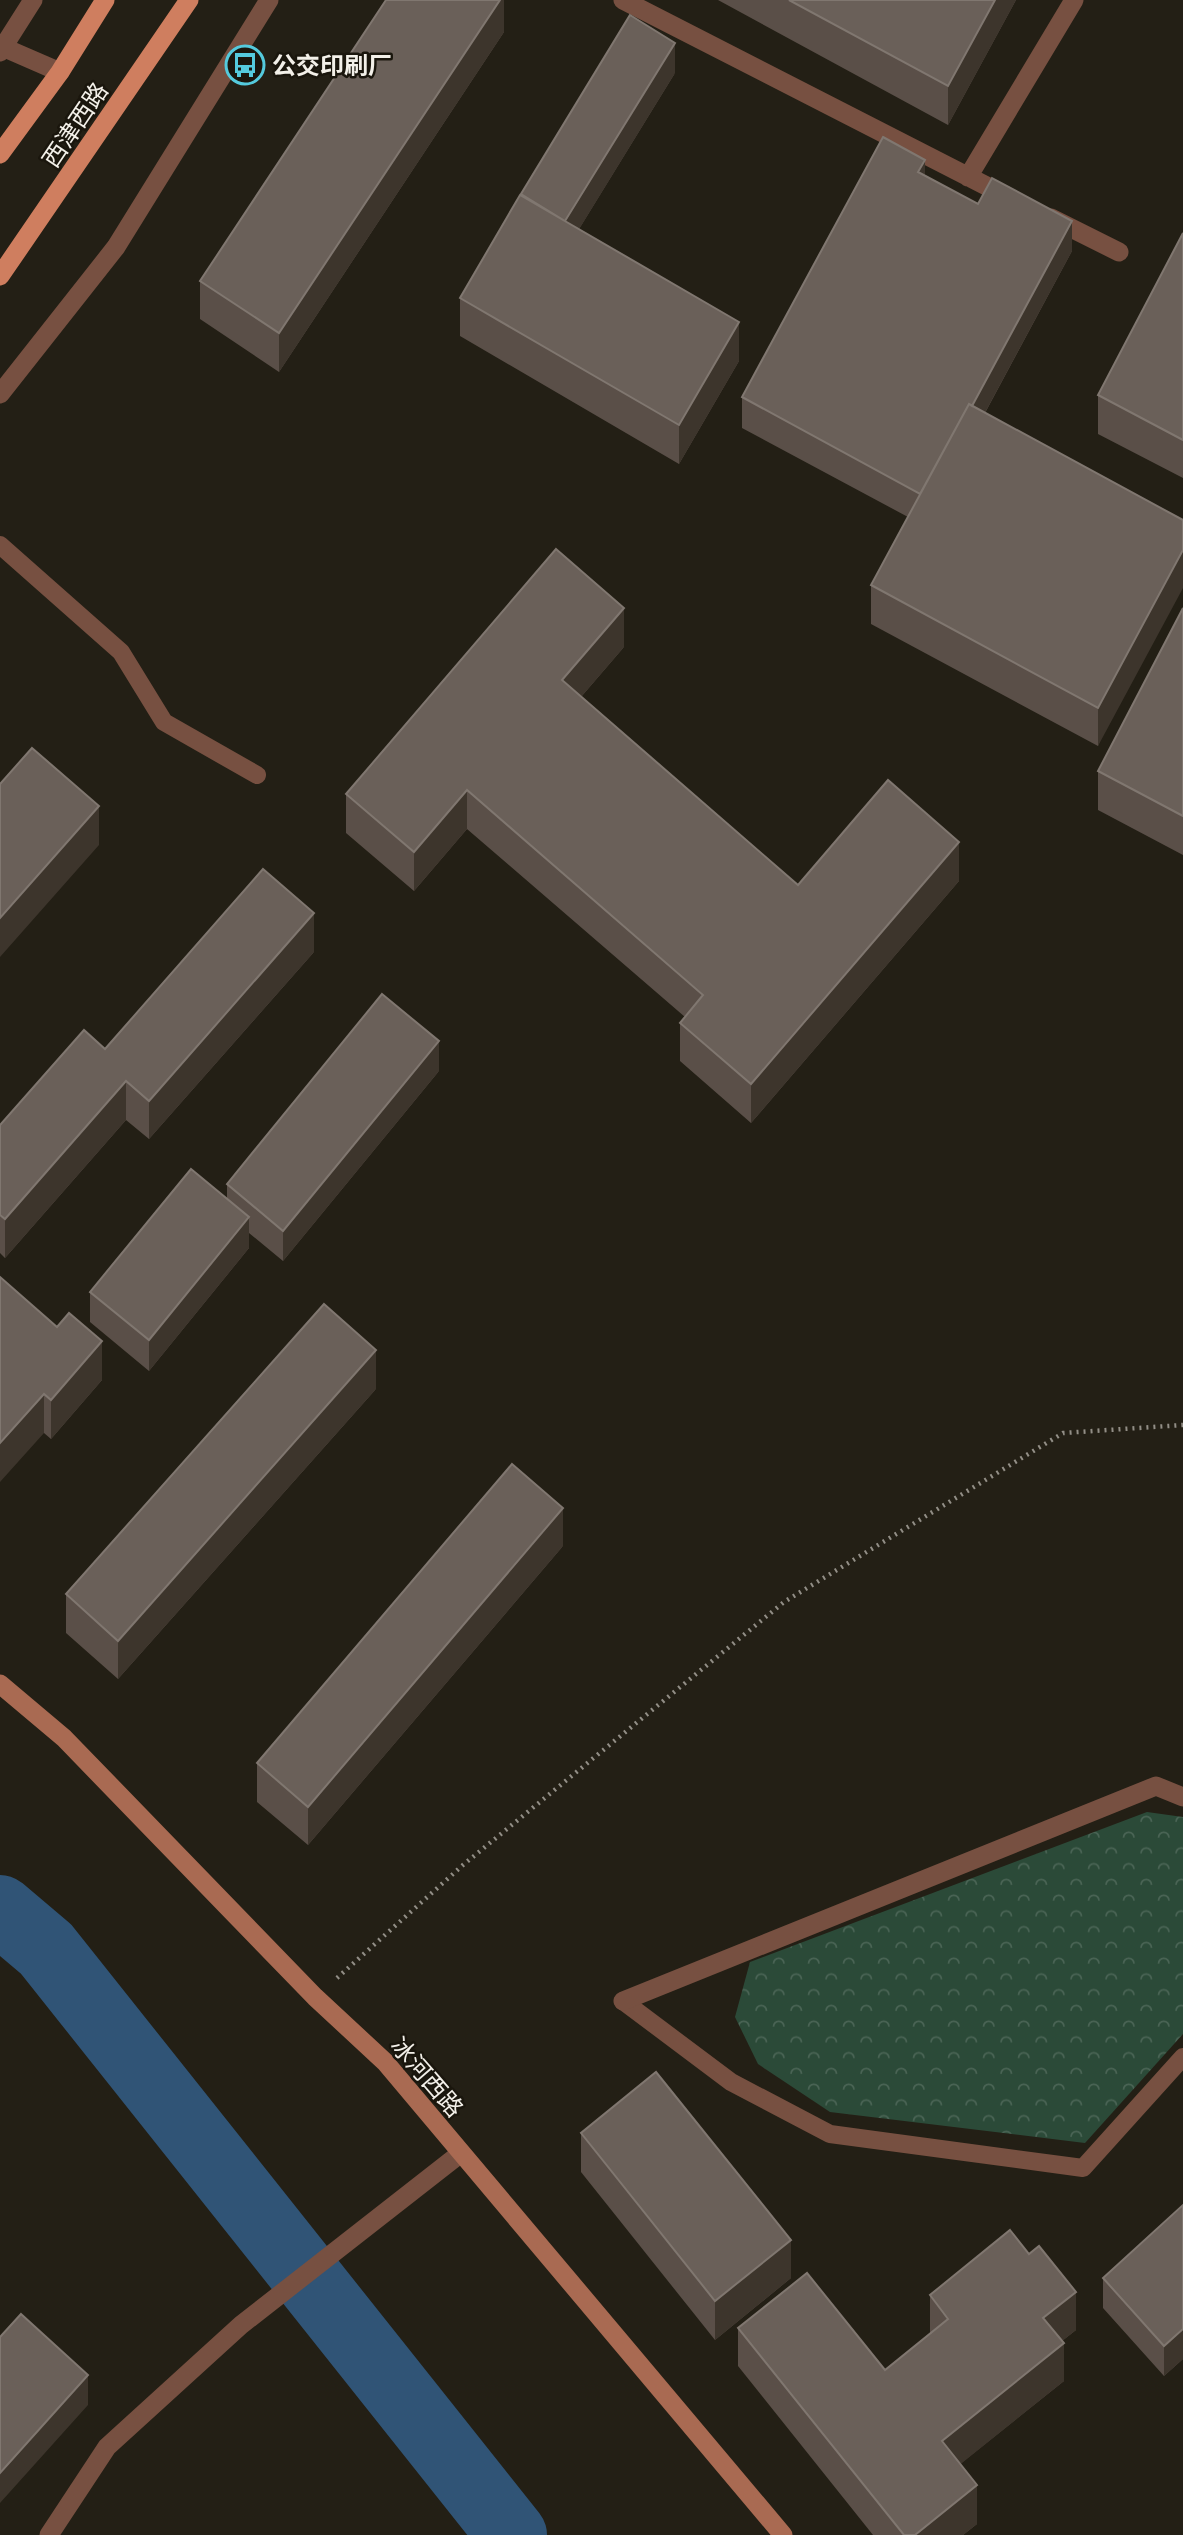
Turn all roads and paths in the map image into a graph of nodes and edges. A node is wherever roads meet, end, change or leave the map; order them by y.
1 (33, 0) edge
2 (105, 0) edge
3 (189, 0) edge
4 (269, 0) edge
5 (623, 0) edge
6 (1074, 0) edge
7 (1, 49) edge
8 (60, 72) junction
9 (0, 154) edge
10 (968, 177) junction
11 (1119, 252) dead end
12 (0, 276) edge
13 (0, 394) edge
14 (0, 545) edge
15 (257, 775) dead end
16 (1183, 1425) edge
17 (0, 1684) edge
18 (1183, 1797) edge
19 (315, 1997) junction
20 (623, 2001) joint
21 (1183, 2057) edge
22 (461, 2153) junction
23 (48, 2535) edge
24 (783, 2535) edge

1 - 7 street
2 - 8 main road, 西津西路
3 - 12 main road, 西津西路
4 - 13 street
5 - 10 street
6 - 10 street
7 - 8 street
8 - 9 main road, 西津西路
10 - 11 street
14 - 15 lane
16 - 19 path
17 - 19 main road, 冰河西路
18 - 20 street
19 - 22 main road, 冰河西路
20 - 21 lane
22 - 23 street
22 - 24 main road, 冰河西路

